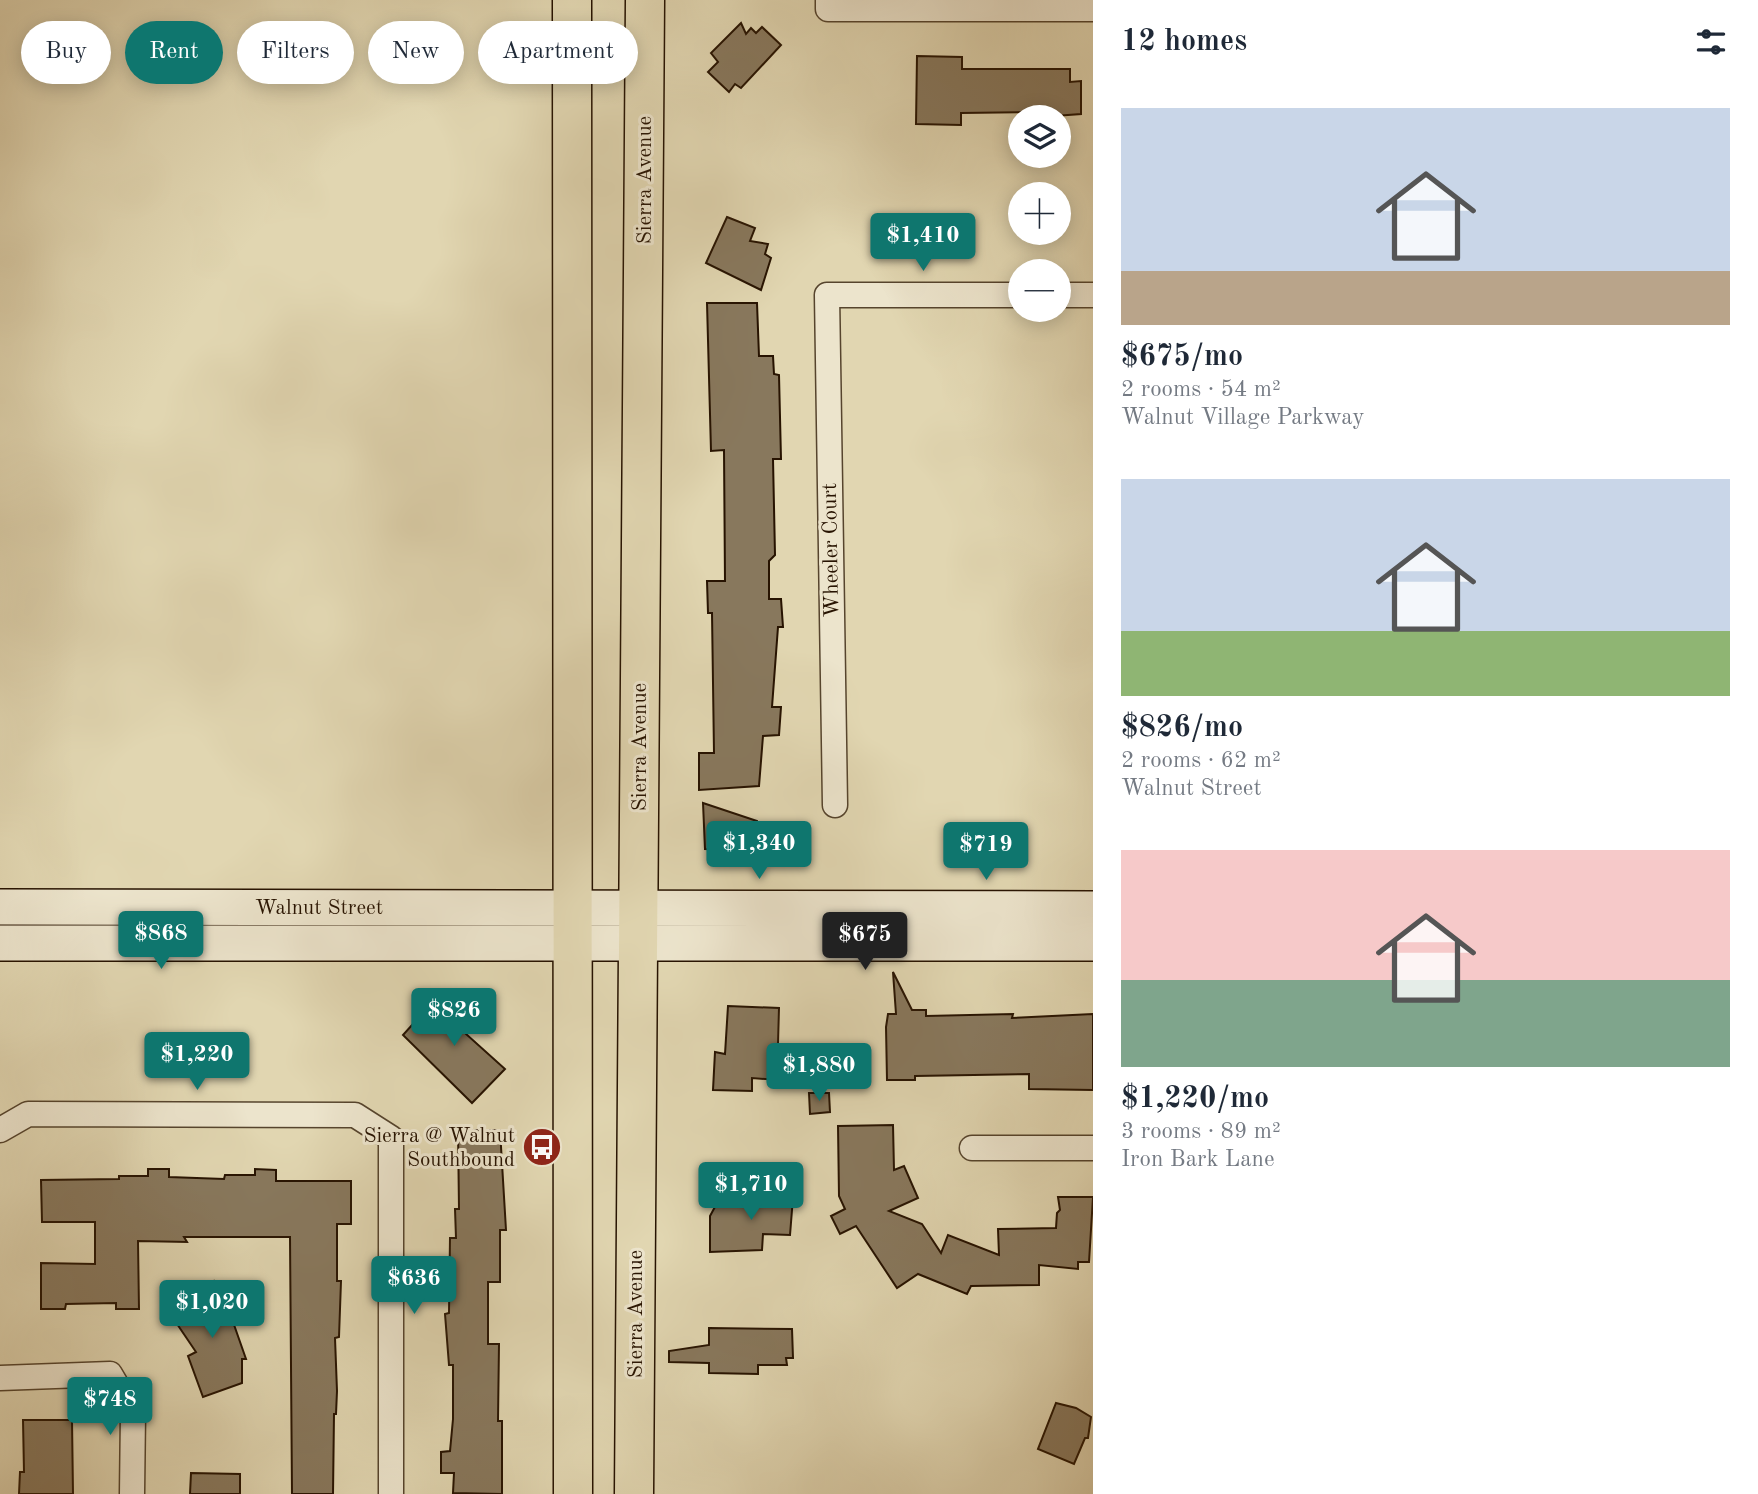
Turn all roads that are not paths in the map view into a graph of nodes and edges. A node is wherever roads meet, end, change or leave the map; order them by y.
1 (572, 0) edge
2 (645, 0) edge
3 (828, 5) edge
4 (1093, 9) edge
5 (1008, 295) edge
6 (1071, 295) edge
7 (1093, 295) edge
8 (835, 805) dead end
9 (0, 907) edge
10 (1093, 909) edge
11 (574, 926) junction
12 (637, 926) junction
13 (0, 943) edge
14 (1093, 943) edge
15 (0, 1130) edge
16 (972, 1147) dead end
17 (1093, 1148) edge
18 (0, 1378) edge
19 (132, 1494) edge
20 (391, 1494) edge
21 (573, 1494) edge
22 (634, 1494) edge

1 - 11 main road
2 - 12 main road, Sierra Avenue
3 - 4 street
5 - 8 street, Wheeler Court
6 - 7 street
9 - 11 street, Walnut Street
10 - 12 street
11 - 12 street, Walnut Street
11 - 13 street, Walnut Street
11 - 21 main road
12 - 14 street
12 - 22 main road, Sierra Avenue
15 - 20 street
16 - 17 street
18 - 19 street

